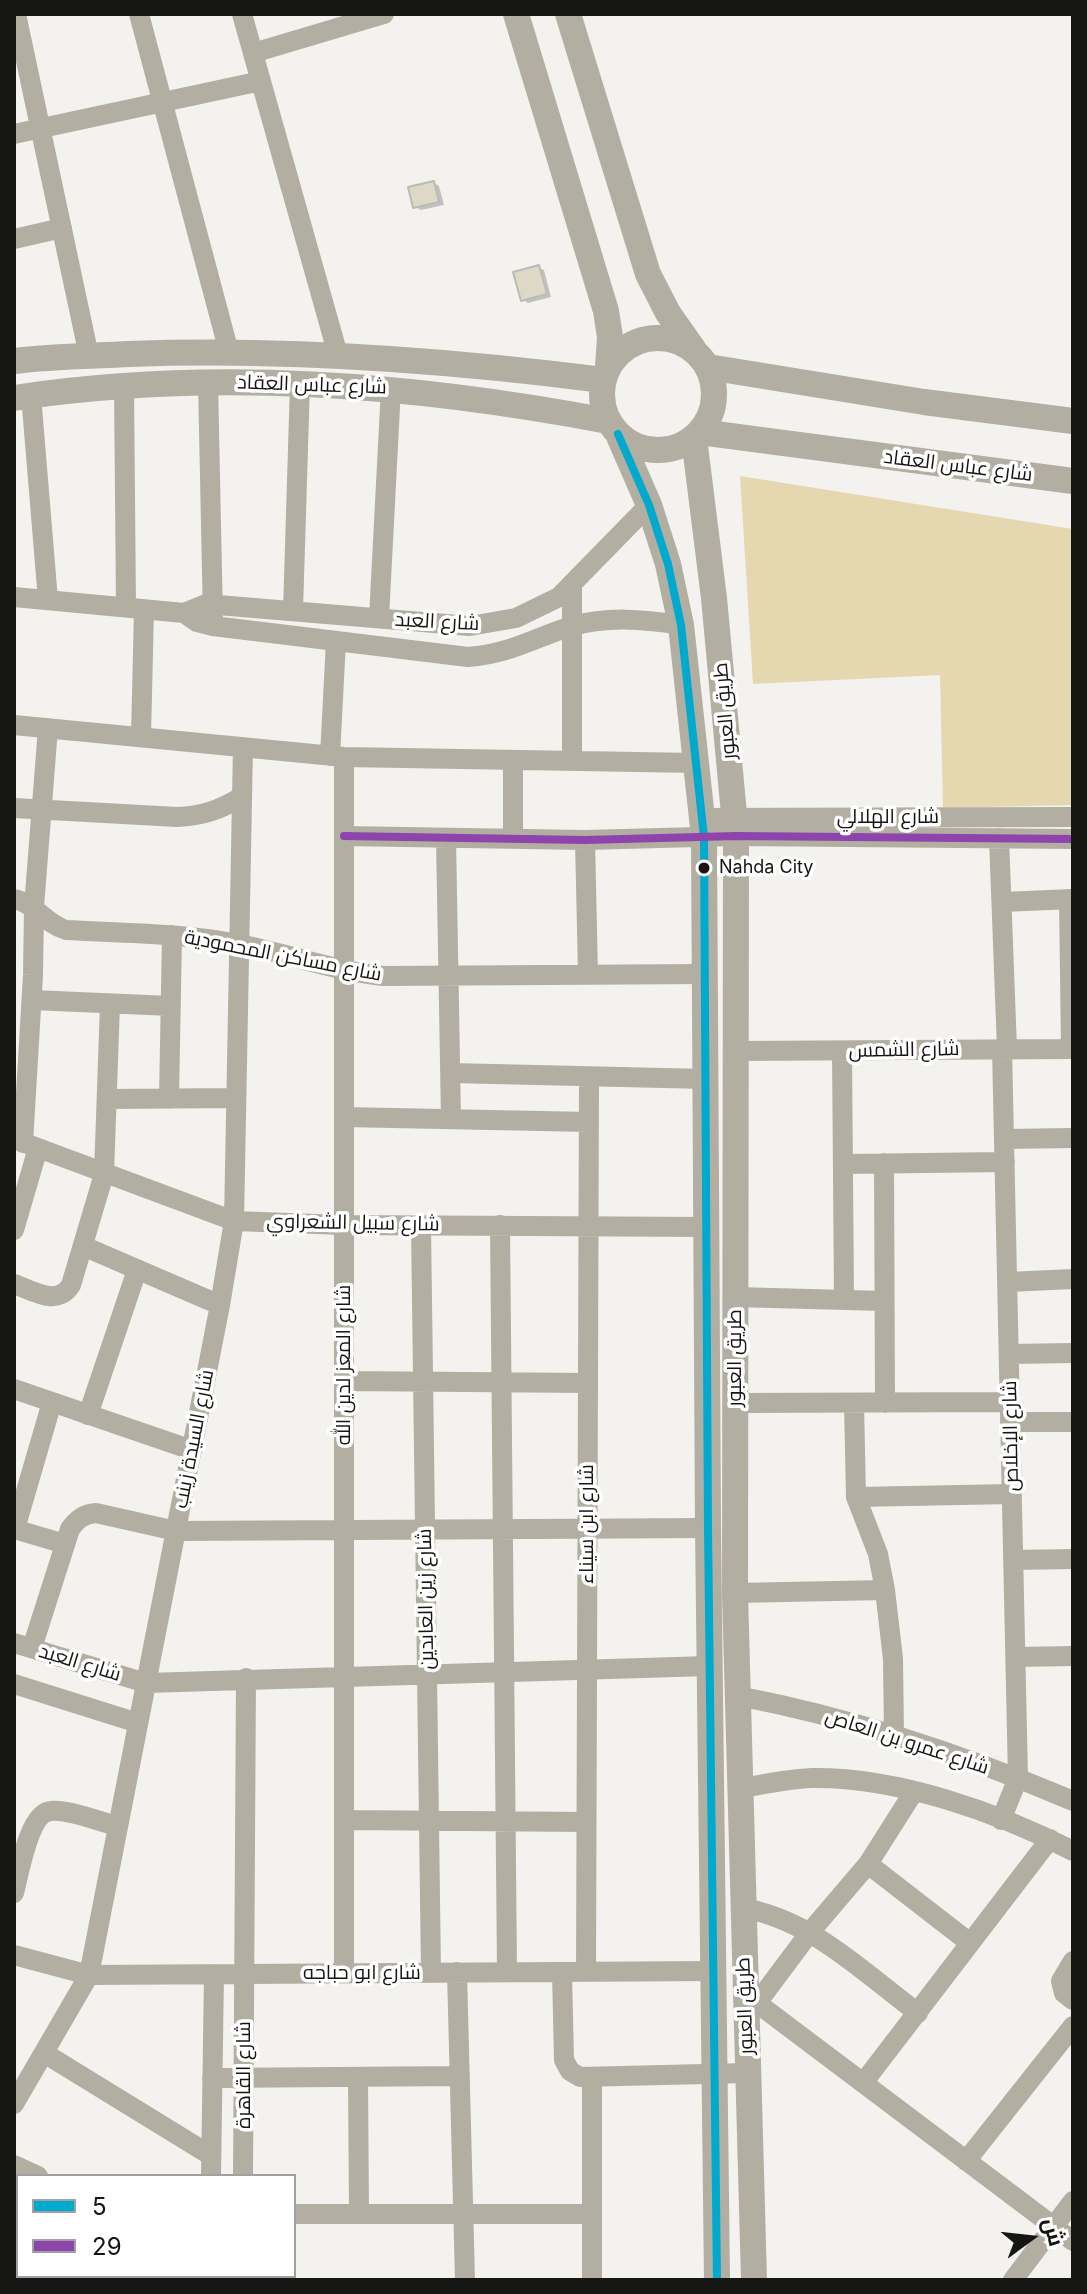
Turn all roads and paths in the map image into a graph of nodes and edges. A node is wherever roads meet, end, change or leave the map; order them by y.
1 (16, 14) edge
2 (139, 14) edge
3 (242, 14) edge
4 (384, 14) edge
5 (516, 14) edge
6 (568, 14) edge
7 (19, 50) edge
8 (253, 53) junction
9 (261, 81) junction
10 (163, 102) junction
11 (41, 129) junction
12 (14, 134) edge
13 (62, 228) junction
14 (14, 239) edge
15 (229, 352) junction
16 (338, 355) junction
17 (89, 356) junction
18 (701, 359) junction
19 (14, 361) edge
20 (605, 374) junction
21 (208, 382) junction
22 (300, 383) junction
23 (124, 386) junction
24 (391, 388) junction
25 (22, 396) edge
26 (1073, 421) edge
27 (613, 427) junction
28 (697, 435) junction
29 (1073, 481) edge
30 (649, 505) junction
31 (572, 584) junction
32 (14, 597) edge
33 (48, 600) junction
34 (214, 605) junction
35 (135, 608) junction
36 (293, 611) junction
37 (184, 613) junction
38 (379, 618) junction
39 (681, 625) junction
40 (213, 626) junction
41 (573, 626) junction
42 (336, 641) junction
43 (14, 725) edge
44 (48, 728) junction
45 (141, 737) junction
46 (243, 747) junction
47 (337, 756) junction
48 (513, 760) junction
49 (572, 761) junction
50 (696, 763) junction
51 (241, 797) junction
52 (14, 808) edge
53 (43, 810) junction
54 (1073, 817) edge
55 (703, 827) junction
56 (735, 827) junction
57 (344, 836) junction
58 (446, 838) junction
59 (999, 838) junction
60 (513, 839) junction
61 (1073, 839) edge
62 (585, 840) junction
63 (14, 899) edge
64 (1071, 899) edge
65 (1002, 902) junction
66 (34, 907) junction
67 (172, 935) junction
68 (237, 944) junction
69 (1072, 967) edge
70 (342, 970) junction
71 (24, 973) edge
72 (705, 974) junction
73 (588, 975) junction
74 (449, 977) junction
75 (32, 1000) junction
76 (110, 1004) junction
77 (171, 1006) junction
78 (1004, 1049) junction
79 (1072, 1049) edge
80 (735, 1051) junction
81 (842, 1051) junction
82 (451, 1073) junction
83 (589, 1077) junction
84 (706, 1079) junction
85 (236, 1098) junction
86 (107, 1099) junction
87 (169, 1099) junction
88 (344, 1117) junction
89 (451, 1119) junction
90 (589, 1122) junction
91 (1073, 1138) edge
92 (1004, 1139) junction
93 (25, 1144) edge
94 (1005, 1162) junction
95 (884, 1163) junction
96 (844, 1164) junction
97 (104, 1174) junction
98 (234, 1221) junction
99 (344, 1225) junction
100 (421, 1225) junction
101 (500, 1225) junction
102 (589, 1226) junction
103 (706, 1227) junction
104 (14, 1230) edge
105 (83, 1246) junction
106 (137, 1270) junction
107 (1073, 1279) edge
108 (1008, 1282) junction
109 (14, 1284) edge
110 (735, 1297) junction
111 (844, 1300) junction
112 (884, 1301) junction
113 (220, 1305) junction
114 (1073, 1353) edge
115 (1009, 1354) junction
116 (344, 1381) junction
117 (423, 1382) junction
118 (501, 1383) junction
119 (588, 1383) junction
120 (14, 1389) edge
121 (52, 1402) junction
122 (735, 1403) junction
123 (854, 1403) junction
124 (885, 1403) junction
125 (1010, 1412) junction
126 (88, 1415) junction
127 (1073, 1422) edge
128 (192, 1450) junction
129 (1012, 1494) junction
130 (856, 1497) junction
131 (708, 1528) junction
132 (14, 1529) edge
133 (503, 1529) junction
134 (587, 1529) junction
135 (345, 1530) junction
136 (425, 1530) junction
137 (176, 1531) junction
138 (65, 1544) junction
139 (1073, 1559) edge
140 (1014, 1560) junction
141 (885, 1590) junction
142 (735, 1593) junction
143 (23, 1645) edge
144 (1073, 1656) edge
145 (1016, 1657) junction
146 (709, 1666) junction
147 (587, 1669) junction
148 (505, 1671) junction
149 (427, 1673) junction
150 (345, 1675) junction
151 (246, 1678) junction
152 (146, 1683) junction
153 (14, 1684) edge
154 (738, 1696) junction
155 (138, 1723) junction
156 (894, 1735) junction
157 (1018, 1778) junction
158 (738, 1789) junction
159 (913, 1793) junction
160 (1073, 1801) edge
161 (345, 1820) junction
162 (1001, 1820) junction
163 (429, 1821) junction
164 (506, 1822) junction
165 (586, 1822) junction
166 (118, 1826) junction
167 (1050, 1839) junction
168 (21, 1841) edge
169 (1073, 1851) edge
170 (868, 1864) junction
171 (14, 1893) edge
172 (742, 1908) junction
173 (810, 1932) junction
174 (970, 1943) junction
175 (14, 1955) edge
176 (1073, 1961) edge
177 (712, 1971) junction
178 (457, 1972) junction
179 (507, 1972) junction
180 (562, 1972) junction
181 (586, 1972) junction
182 (344, 1973) junction
183 (431, 1973) junction
184 (214, 1974) junction
185 (244, 1974) junction
186 (89, 1975) junction
187 (751, 1999) junction
188 (1073, 2000) edge
189 (918, 2013) junction
190 (1073, 2026) edge
191 (44, 2053) junction
192 (714, 2073) junction
193 (747, 2073) junction
194 (460, 2076) junction
195 (358, 2077) junction
196 (212, 2078) junction
197 (243, 2078) junction
198 (592, 2079) junction
199 (863, 2083) junction
200 (14, 2104) edge
201 (210, 2155) junction
202 (966, 2161) junction
203 (14, 2165) edge
204 (34, 2174) edge
205 (211, 2174) edge
206 (243, 2174) edge
207 (1073, 2201) edge
208 (296, 2214) edge
209 (359, 2214) junction
210 (463, 2214) junction
211 (592, 2214) junction
212 (1053, 2227) junction
213 (1073, 2241) edge
214 (465, 2280) edge
215 (592, 2280) edge
216 (717, 2280) edge
217 (754, 2280) edge
218 (1013, 2280) edge

1 - 7 street
2 - 10 street
3 - 8 street
4 - 8 street
5 - 20 street
6 - 18 street
7 - 11 street
8 - 9 street
9 - 10 street
9 - 16 street
10 - 11 street
10 - 15 street
11 - 12 street
11 - 13 street
13 - 14 street
13 - 17 street
15 - 16 street, شارع عباس العقاد
15 - 17 street, شارع عباس العقاد
16 - 20 street, شارع عباس العقاد
17 - 19 street, شارع عباس العقاد
18 - 20 street
18 - 26 street
18 - 28 street
20 - 27 street
21 - 22 street, شارع عباس العقاد
21 - 23 street, شارع عباس العقاد
21 - 34 street
22 - 24 street, شارع عباس العقاد
22 - 36 street
23 - 25 street, شارع عباس العقاد
23 - 35 street
24 - 27 street, شارع عباس العقاد
24 - 38 street
25 - 33 street
27 - 28 street
27 - 30 street, طريق العبور
28 - 29 street, شارع عباس العقاد
28 - 56 street, طريق العبور
30 - 31 street, شارع العبد
30 - 39 street, طريق العبور
31 - 38 street, شارع العبد
31 - 41 street
32 - 33 street, شارع العبد
33 - 35 street, شارع العبد
34 - 36 street, شارع العبد
34 - 37 street, شارع العبد
34 - 40 street
35 - 37 street, شارع العبد
35 - 45 street
36 - 38 street, شارع العبد
37 - 40 street, شارع العبد
39 - 41 street, شارع العبد
39 - 50 street, طريق العبور
40 - 42 street, شارع العبد
41 - 42 street, شارع العبد
41 - 49 street
42 - 47 street, شارع المعز لدين الله
43 - 44 street
44 - 45 street
44 - 53 street
45 - 46 street
46 - 47 street
46 - 51 street, شارع السيدة زينب
47 - 48 street
47 - 57 street, شارع المعز لدين الله
48 - 49 street
48 - 60 street
49 - 50 street
50 - 55 street, طريق العبور
51 - 53 street
51 - 68 street, شارع السيدة زينب
52 - 53 street
53 - 66 street
54 - 56 street, شارع الهلالي
55 - 56 street, شارع الهلالي
55 - 62 street, شارع الهلالي
55 - 72 street, طريق العبور
56 - 59 street, شارع الهلالي
56 - 80 street, طريق العبور
57 - 58 street, شارع الهلالي
57 - 70 street, شارع المعز لدين الله
58 - 60 street, شارع الهلالي
58 - 74 street
59 - 61 street, شارع الهلالي
59 - 65 street, شارع الإخلاص
60 - 62 street, شارع الهلالي
62 - 73 street
63 - 66 street, شارع مساكن المحمودية
64 - 65 street
64 - 69 street
65 - 78 street, شارع الإخلاص
66 - 67 street, شارع مساكن المحمودية
66 - 71 street
67 - 68 street, شارع مساكن المحمودية
67 - 77 street
68 - 70 street, شارع مساكن المحمودية
68 - 85 street, شارع السيدة زينب
69 - 79 street
70 - 74 street, شارع مساكن المحمودية
70 - 88 street, شارع المعز لدين الله
71 - 75 street
72 - 73 street, شارع مساكن المحمودية
72 - 84 street, طريق العبور
73 - 74 street, شارع مساكن المحمودية
74 - 82 street
75 - 76 street
75 - 93 street
76 - 77 street
76 - 86 street
77 - 87 street
78 - 79 street, شارع الشمس
78 - 81 street, شارع الشمس
78 - 92 street, شارع الإخلاص
80 - 81 street, شارع الشمس
80 - 110 street, طريق العبور
81 - 96 street
82 - 83 street
82 - 89 street
83 - 84 street
83 - 90 street, شارع ابن سيناء
84 - 103 street, طريق العبور
85 - 87 street
85 - 98 street, شارع السيدة زينب
86 - 87 street
86 - 97 street
88 - 89 street
88 - 99 street, شارع المعز لدين الله
89 - 90 street
90 - 102 street, شارع ابن سيناء
91 - 92 street
92 - 94 street, شارع الإخلاص
93 - 97 street, شارع سبيل الشعراوي
93 - 104 street
94 - 95 street
94 - 108 street, شارع الإخلاص
95 - 96 street
95 - 112 street
96 - 111 street
97 - 98 street, شارع سبيل الشعراوي
97 - 105 street
98 - 99 street, شارع سبيل الشعراوي
98 - 113 street, شارع السيدة زينب
99 - 100 street, شارع سبيل الشعراوي
99 - 116 street, شارع المعز لدين الله
100 - 101 street, شارع سبيل الشعراوي
100 - 117 street, شارع زين العابدين
101 - 102 street, شارع سبيل الشعراوي
101 - 118 street
102 - 103 street, شارع سبيل الشعراوي
102 - 119 street, شارع ابن سيناء
103 - 131 street, طريق العبور
105 - 106 street
105 - 109 street
106 - 113 street
106 - 126 street
107 - 108 street
108 - 115 street, شارع الإخلاص
110 - 111 street
110 - 122 street, طريق العبور
111 - 112 street
112 - 124 street
113 - 128 street, شارع السيدة زينب
114 - 115 street
115 - 125 street, شارع الإخلاص
116 - 117 street
116 - 135 street, شارع المعز لدين الله
117 - 118 street
117 - 136 street, شارع زين العابدين
118 - 119 street
118 - 133 street
119 - 134 street, شارع ابن سيناء
120 - 121 street
121 - 126 street
121 - 132 street
122 - 123 street
122 - 142 street, طريق العبور
123 - 124 street
123 - 130 street
124 - 125 street
125 - 127 street
125 - 129 street, شارع الإخلاص
126 - 128 street
128 - 137 street, شارع السيدة زينب
129 - 130 street
129 - 140 street, شارع الإخلاص
130 - 141 street
131 - 134 street
131 - 146 street, طريق العبور
132 - 138 street
133 - 134 street
133 - 136 street
133 - 148 street
134 - 147 street, شارع ابن سيناء
135 - 136 street
135 - 137 street
135 - 150 street, شارع المعز لدين الله
136 - 149 street, شارع زين العابدين
137 - 138 street
137 - 152 street, شارع السيدة زينب
138 - 143 street
139 - 140 street
140 - 145 street, شارع الإخلاص
141 - 142 street
141 - 156 street
142 - 154 street, طريق العبور
143 - 152 street, شارع العبد
144 - 145 street
145 - 157 street, شارع الإخلاص
146 - 147 street, شارع العبد
146 - 177 street, طريق العبور
147 - 148 street, شارع العبد
147 - 165 street, شارع ابن سيناء
148 - 149 street, شارع العبد
148 - 164 street
149 - 150 street, شارع العبد
149 - 163 street, شارع زين العابدين
150 - 151 street, شارع العبد
150 - 161 street, شارع المعز لدين الله
151 - 152 street, شارع العبد
151 - 185 street, شارع القاهرة
152 - 155 street, شارع السيدة زينب
153 - 155 street, شارع العبد
154 - 156 street, شارع عمرو بن العاص
154 - 158 street, طريق العبور
155 - 166 street, شارع السيدة زينب
156 - 157 street, شارع عمرو بن العاص
157 - 160 street, شارع عمرو بن العاص
157 - 162 street, شارع الإخلاص
158 - 159 street
158 - 172 street, طريق العبور
159 - 162 street
159 - 170 street
161 - 163 street
161 - 182 street, شارع المعز لدين الله
162 - 167 street
163 - 164 street
163 - 183 street, شارع زين العابدين
164 - 165 street
164 - 179 street
165 - 181 street, شارع ابن سيناء
166 - 168 street
166 - 186 street, شارع السيدة زينب
167 - 169 street
167 - 174 street
168 - 171 street
170 - 173 street
170 - 174 street
172 - 173 street
172 - 187 street, طريق العبور
173 - 187 street
173 - 189 street
174 - 189 street
175 - 186 street, شارع ابو حباجه
176 - 188 street
177 - 181 street, شارع ابو حباجه
177 - 192 street, طريق العبور
178 - 179 street, شارع ابو حباجه
178 - 183 street, شارع ابو حباجه
178 - 194 street
179 - 180 street, شارع ابو حباجه
180 - 181 street, شارع ابو حباجه
180 - 198 street
182 - 183 street, شارع ابو حباجه
182 - 185 street, شارع ابو حباجه
184 - 185 street, شارع ابو حباجه
184 - 186 street, شارع ابو حباجه
184 - 196 street, شارع القاهرة
185 - 197 street, شارع القاهرة
186 - 191 street, شارع السيدة زينب
187 - 193 street, طريق العبور
187 - 199 street
189 - 199 street
190 - 202 street
191 - 200 street, شارع السيدة زينب
191 - 201 street
192 - 193 street
192 - 198 street
192 - 216 street, طريق العبور
193 - 217 street, طريق العبور
194 - 195 street
194 - 210 street
195 - 197 street
195 - 209 street
196 - 197 street
196 - 201 street, شارع القاهرة
197 - 206 street, شارع القاهرة
198 - 211 street
199 - 202 street
201 - 205 street, شارع القاهرة
202 - 212 street
203 - 204 street
207 - 212 street
208 - 209 street
209 - 210 street
210 - 211 street
210 - 214 street
211 - 215 street
212 - 213 street
212 - 218 street

